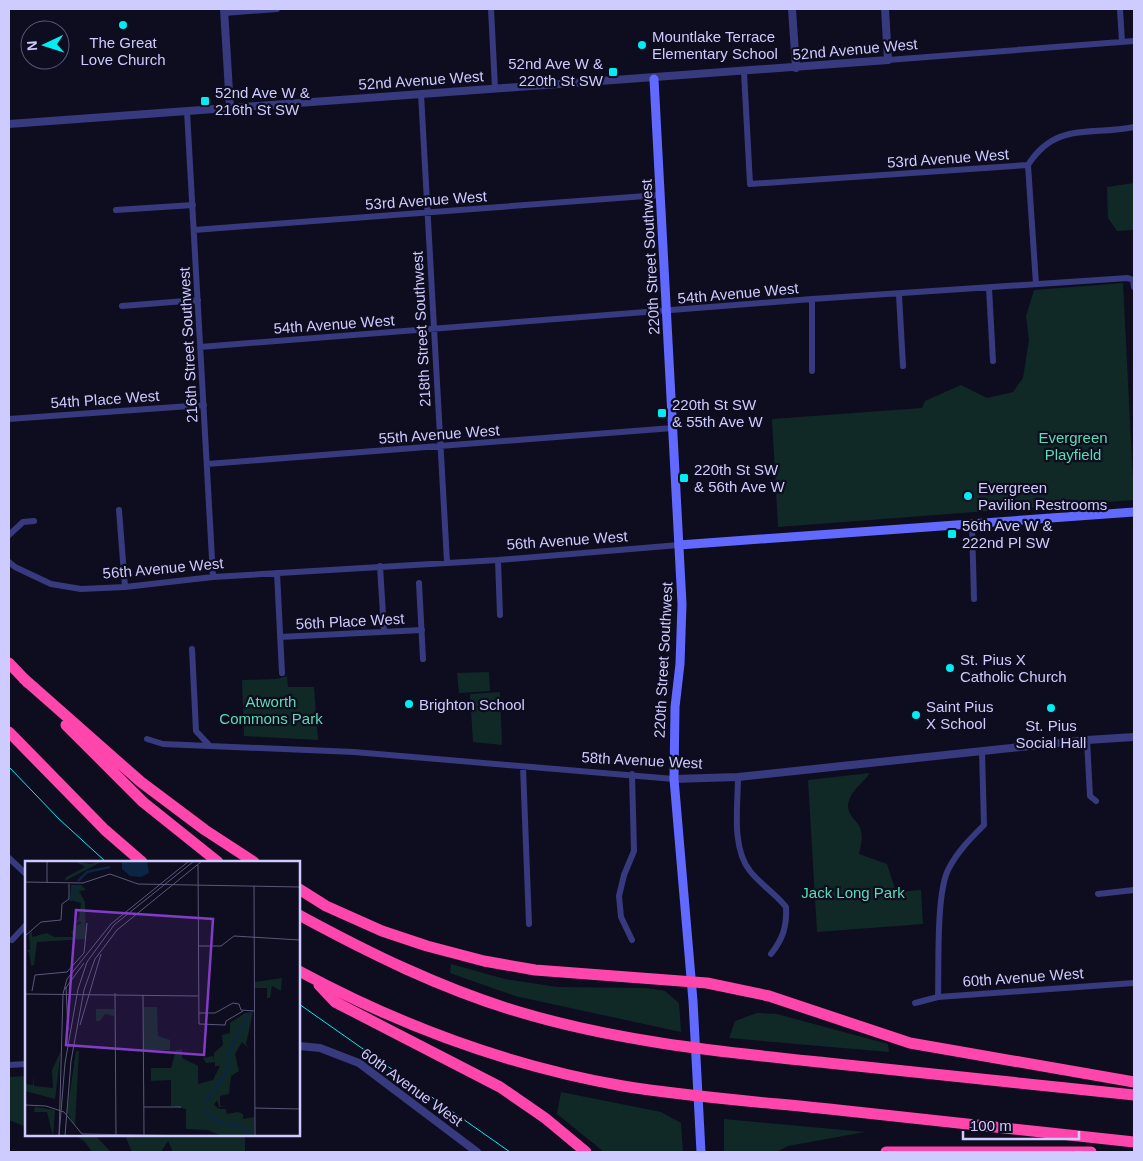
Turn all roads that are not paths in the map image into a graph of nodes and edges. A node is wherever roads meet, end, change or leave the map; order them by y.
1 (277, 9) edge
2 (491, 9) edge
3 (792, 9) edge
4 (885, 9) edge
5 (1120, 9) edge
6 (224, 11) edge
7 (1134, 41) edge
8 (1122, 42) junction
9 (888, 60) junction
10 (796, 68) junction
11 (744, 72) junction
12 (654, 78) junction
13 (495, 88) junction
14 (420, 94) junction
15 (230, 108) junction
16 (187, 111) junction
17 (9, 124) edge
18 (1134, 127) edge
19 (1028, 165) junction
20 (659, 194) junction
21 (193, 205) junction
22 (116, 210) dead end
23 (427, 213) junction
24 (194, 230) junction
25 (1036, 284) junction
26 (1134, 287) edge
27 (988, 288) junction
28 (899, 295) junction
29 (812, 299) junction
30 (198, 300) junction
31 (122, 306) dead end
32 (667, 311) junction
33 (434, 330) junction
34 (200, 347) junction
35 (994, 361) dead end
36 (903, 366) dead end
37 (812, 371) dead end
38 (204, 405) junction
39 (9, 419) edge
40 (673, 428) junction
41 (440, 447) junction
42 (207, 464) junction
43 (119, 510) dead end
44 (1134, 512) edge
45 (34, 522) dead end
46 (972, 525) junction
47 (9, 535) edge
48 (679, 545) junction
49 (498, 560) junction
50 (9, 562) edge
51 (447, 562) junction
52 (380, 566) junction
53 (277, 573) junction
54 (213, 577) junction
55 (419, 582) dead end
56 (125, 587) junction
57 (974, 599) dead end
58 (500, 615) dead end
59 (422, 630) junction
60 (384, 631) junction
61 (280, 637) junction
62 (192, 649) dead end
63 (423, 659) dead end
64 (9, 663) edge
65 (282, 673) dead end
66 (22, 678) junction
67 (9, 732) edge
68 (1134, 737) edge
69 (148, 739) dead end
70 (1087, 740) junction
71 (210, 744) junction
72 (982, 751) junction
73 (523, 767) junction
74 (632, 774) junction
75 (738, 777) junction
76 (674, 779) junction
77 (1096, 801) dead end
78 (9, 858) edge
79 (141, 861) edge
80 (217, 861) edge
81 (252, 861) edge
82 (25, 873) edge
83 (300, 890) edge
84 (1134, 890) edge
85 (1098, 894) dead end
86 (300, 916) edge
87 (529, 924) dead end
88 (25, 926) edge
89 (12, 940) dead end
90 (632, 940) dead end
91 (771, 954) dead end
92 (300, 972) edge
93 (313, 978) junction
94 (691, 981) junction
95 (1134, 983) edge
96 (938, 997) junction
97 (915, 1003) dead end
98 (300, 1046) edge
99 (25, 1064) edge
100 (9, 1065) edge
101 (1134, 1082) edge
102 (1134, 1095) edge
103 (1134, 1142) edge
104 (477, 1152) edge
105 (586, 1152) edge
106 (702, 1152) edge
107 (886, 1152) edge
108 (1091, 1152) edge

1 - 6 street
2 - 13 street
3 - 10 street
4 - 9 street
5 - 8 street
6 - 15 street
7 - 8 street, 52nd Avenue West
8 - 9 street, 52nd Avenue West
9 - 10 street, 52nd Avenue West
10 - 11 street, 52nd Avenue West
11 - 12 street, 52nd Avenue West
11 - 19 street, 53rd Avenue West
12 - 13 street, 52nd Avenue West
12 - 20 main road, 220th Street Southwest
13 - 14 street, 52nd Avenue West
14 - 15 street, 52nd Avenue West
14 - 23 street, 218th Street Southwest
15 - 16 street, 52nd Avenue West
16 - 17 street, 52nd Avenue West
16 - 21 street, 216th Street Southwest
18 - 19 street, 53rd Avenue West
19 - 25 street
20 - 23 street, 53rd Avenue West
20 - 32 main road, 220th Street Southwest
21 - 22 street
21 - 24 street, 216th Street Southwest
23 - 24 street, 53rd Avenue West
23 - 33 street, 218th Street Southwest
24 - 30 street, 216th Street Southwest
25 - 26 street, 54th Avenue West
25 - 27 street, 54th Avenue West
27 - 28 street, 54th Avenue West
27 - 35 street
28 - 29 street, 54th Avenue West
28 - 36 street
29 - 32 street, 54th Avenue West
29 - 37 street
30 - 31 street
30 - 34 street, 216th Street Southwest
32 - 33 street, 54th Avenue West
32 - 40 main road, 220th Street Southwest
33 - 34 street, 54th Avenue West
33 - 41 street, 218th Street Southwest
34 - 38 street, 216th Street Southwest
38 - 39 street, 54th Place West
38 - 42 street, 216th Street Southwest
40 - 41 street, 55th Avenue West
40 - 48 main road, 220th Street Southwest
41 - 42 street, 55th Avenue West
41 - 51 street, 218th Street Southwest
42 - 54 street, 216th Street Southwest
43 - 56 street
44 - 46 main road, 56th Avenue West
45 - 47 street
46 - 48 main road, 56th Avenue West
46 - 57 street
48 - 49 street, 56th Avenue West
48 - 76 main road, 220th Street Southwest
49 - 51 street, 56th Avenue West
49 - 58 street
50 - 56 street, 56th Avenue West
51 - 52 street, 56th Avenue West
52 - 53 street, 56th Avenue West
52 - 60 street
53 - 54 street, 56th Avenue West
53 - 61 street
54 - 56 street, 56th Avenue West
55 - 59 street
59 - 60 street, 56th Place West
59 - 63 street
60 - 61 street, 56th Place West
61 - 65 street
62 - 71 street
64 - 66 highway
66 - 80 highway
66 - 81 highway
67 - 79 highway
68 - 70 street, 58th Avenue West
69 - 71 street, 58th Avenue West
70 - 72 street, 58th Avenue West
70 - 77 street
71 - 73 street, 58th Avenue West
72 - 75 street, 58th Avenue West
72 - 96 street
73 - 74 street, 58th Avenue West
73 - 87 street
74 - 76 street, 58th Avenue West
74 - 90 street
75 - 76 street, 58th Avenue West
75 - 91 street
76 - 94 main road, 220th Street Southwest
78 - 82 street
83 - 94 highway
84 - 85 street
86 - 102 highway
88 - 89 street
92 - 93 highway
93 - 103 highway
93 - 105 highway
94 - 101 highway
94 - 106 main road, 220th Street Southwest
95 - 96 street, 60th Avenue West
96 - 97 street, 60th Avenue West
98 - 104 street, 60th Avenue West
99 - 100 street
107 - 108 highway

